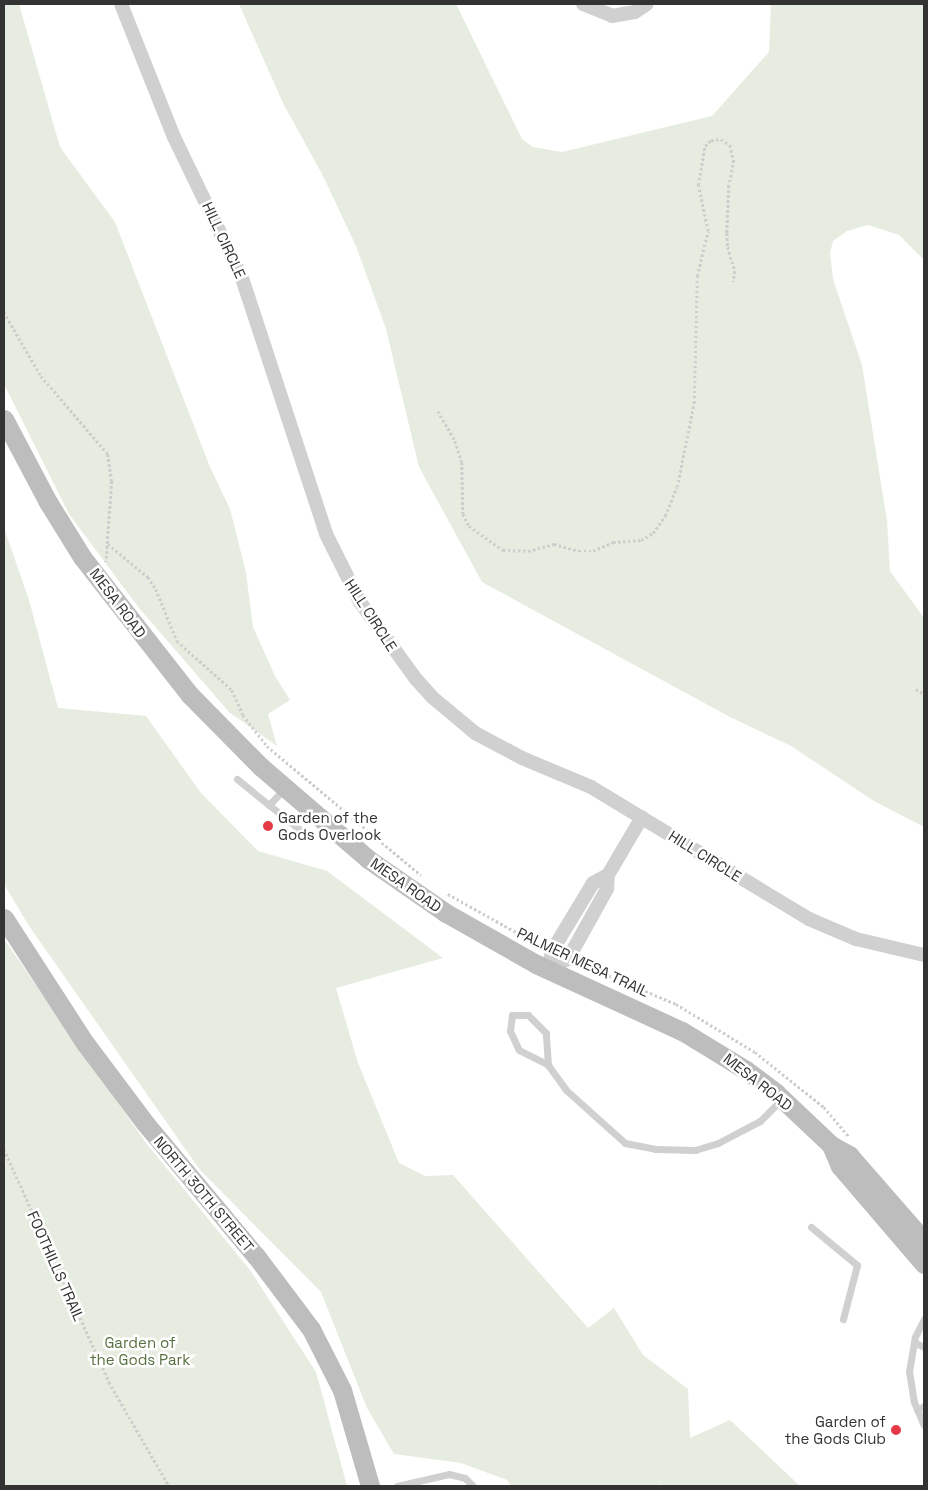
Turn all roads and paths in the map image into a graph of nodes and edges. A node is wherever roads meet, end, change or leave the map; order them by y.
1 (121, 4) edge
2 (583, 4) edge
3 (647, 4) edge
4 (733, 282) dead end
5 (4, 312) edge
6 (438, 411) dead end
7 (4, 419) edge
8 (916, 689) dead end
9 (924, 694) edge
10 (237, 779) dead end
11 (286, 787) junction
12 (269, 805) junction
13 (642, 817) junction
14 (304, 834) dead end
15 (608, 875) junction
16 (422, 876) dead end
17 (446, 892) dead end
18 (574, 914) junction
19 (4, 918) edge
20 (589, 923) junction
21 (552, 951) junction
22 (924, 955) edge
23 (568, 959) junction
24 (548, 969) junction
25 (548, 1065) junction
26 (782, 1099) junction
27 (850, 1138) dead end
28 (831, 1146) junction
29 (4, 1150) edge
30 (811, 1227) dead end
31 (924, 1241) edge
32 (924, 1264) edge
33 (843, 1319) dead end
34 (924, 1319) edge
35 (914, 1342) junction
36 (924, 1347) edge
37 (924, 1406) edge
38 (917, 1410) junction
39 (924, 1425) edge
40 (168, 1486) edge
41 (370, 1486) edge
42 (396, 1486) edge
43 (473, 1486) edge

1 - 13 street, HILL CIRCLE
2 - 3 street
4 - 6 path
5 - 16 path
7 - 11 main road, MESA ROAD
8 - 9 path
10 - 12 lane
11 - 12 lane
11 - 24 main road, MESA ROAD
12 - 14 lane
13 - 15 street
13 - 22 street, HILL CIRCLE
15 - 18 street
15 - 20 street
17 - 21 path, PALMER MESA TRAIL
18 - 20 street
18 - 21 street
19 - 41 main road, NORTH 30TH STREET
20 - 23 street
21 - 24 street
23 - 24 street
23 - 27 path, PALMER MESA TRAIL
24 - 26 main road, MESA ROAD
25 - 25 lane
25 - 26 lane
26 - 28 main road, MESA ROAD
28 - 31 main road, MESA ROAD
28 - 32 main road, MESA ROAD
29 - 40 path, FOOTHILLS TRAIL
30 - 33 lane
34 - 35 lane
35 - 36 lane
35 - 38 lane
37 - 38 lane
38 - 39 lane
42 - 43 lane

